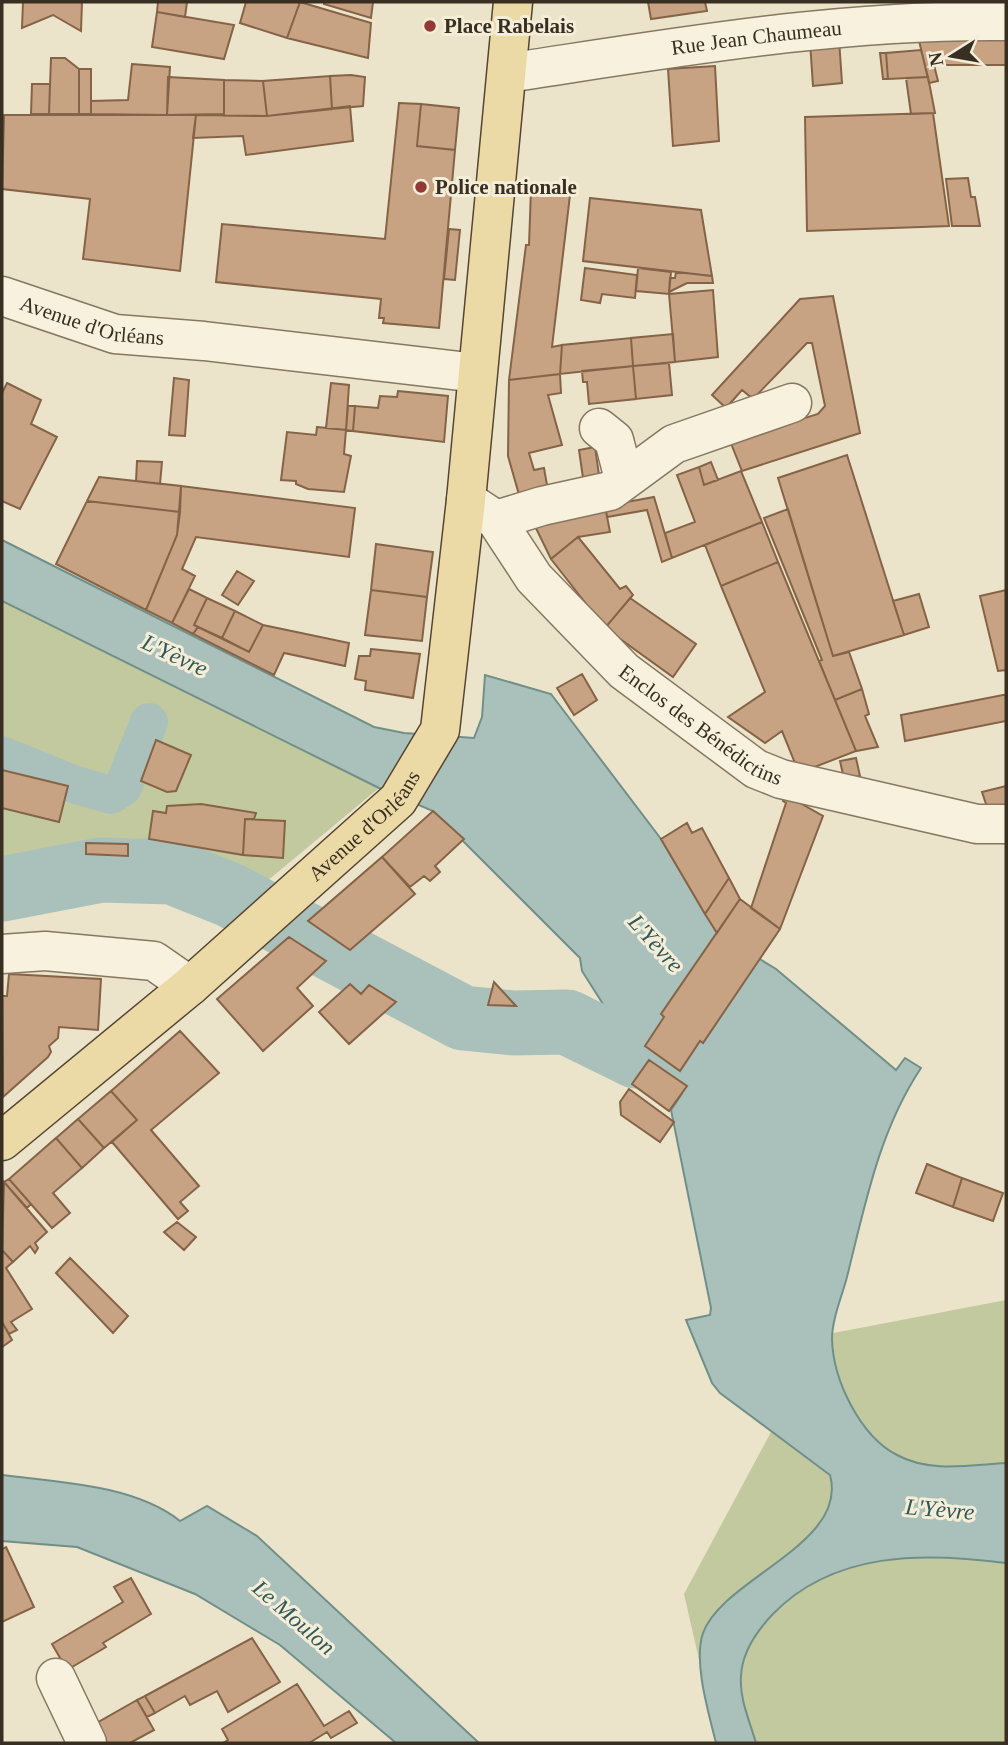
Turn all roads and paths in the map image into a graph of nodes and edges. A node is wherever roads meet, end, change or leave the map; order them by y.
1 (513, 2) edge
2 (1006, 21) edge
3 (507, 82) junction
4 (2, 296) edge
5 (477, 373) junction
6 (792, 403) dead end
7 (599, 428) dead end
8 (624, 479) junction
9 (481, 510) junction
10 (1006, 824) edge
11 (2, 954) edge
12 (190, 986) junction
13 (2, 1141) edge
14 (55, 1678) dead end
15 (86, 1743) edge

1 - 3 main road
2 - 3 street, Rue Jean Chaumeau
3 - 5 main road, Avenue d'Orléans
4 - 5 street, Avenue d'Orléans
5 - 9 main road, Avenue d'Orléans
6 - 8 street
7 - 8 street
8 - 9 street
9 - 10 street, Enclos des Bénédictins
9 - 12 main road, Avenue d'Orléans
11 - 12 street
12 - 13 main road, Avenue d'Orléans
14 - 15 street

